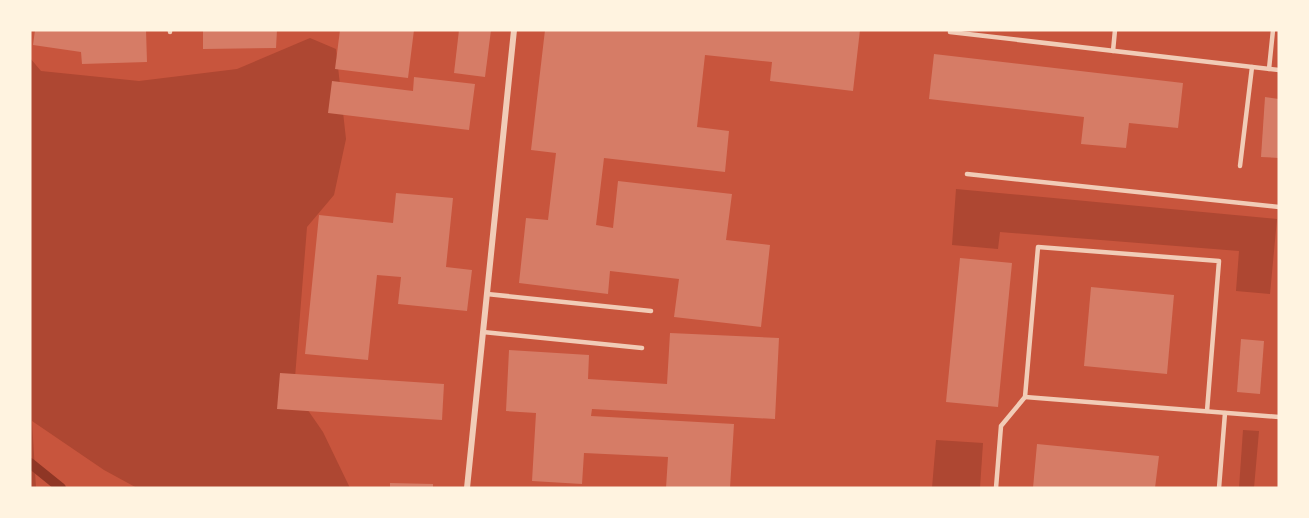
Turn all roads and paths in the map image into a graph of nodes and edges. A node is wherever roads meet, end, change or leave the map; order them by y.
1 (514, 30) edge
2 (1115, 30) edge
3 (1273, 30) edge
4 (950, 32) dead end
5 (1113, 51) junction
6 (1252, 67) junction
7 (1269, 69) junction
8 (1279, 70) edge
9 (1240, 166) dead end
10 (968, 174) dead end
11 (1279, 207) edge
12 (487, 294) junction
13 (651, 311) dead end
14 (483, 332) junction
15 (642, 348) dead end
16 (1025, 397) junction
17 (1207, 411) junction
18 (1225, 412) junction
19 (1279, 417) edge
20 (467, 488) edge
21 (996, 488) edge
22 (1219, 488) edge

1 - 12 street
2 - 5 lane
3 - 7 lane
4 - 5 lane
5 - 6 lane
6 - 7 lane
6 - 9 lane
7 - 8 lane
10 - 11 lane
12 - 13 lane
12 - 14 street
14 - 15 lane
14 - 20 street
16 - 17 lane
16 - 17 lane
16 - 21 lane
17 - 18 lane
18 - 19 lane
18 - 22 lane

